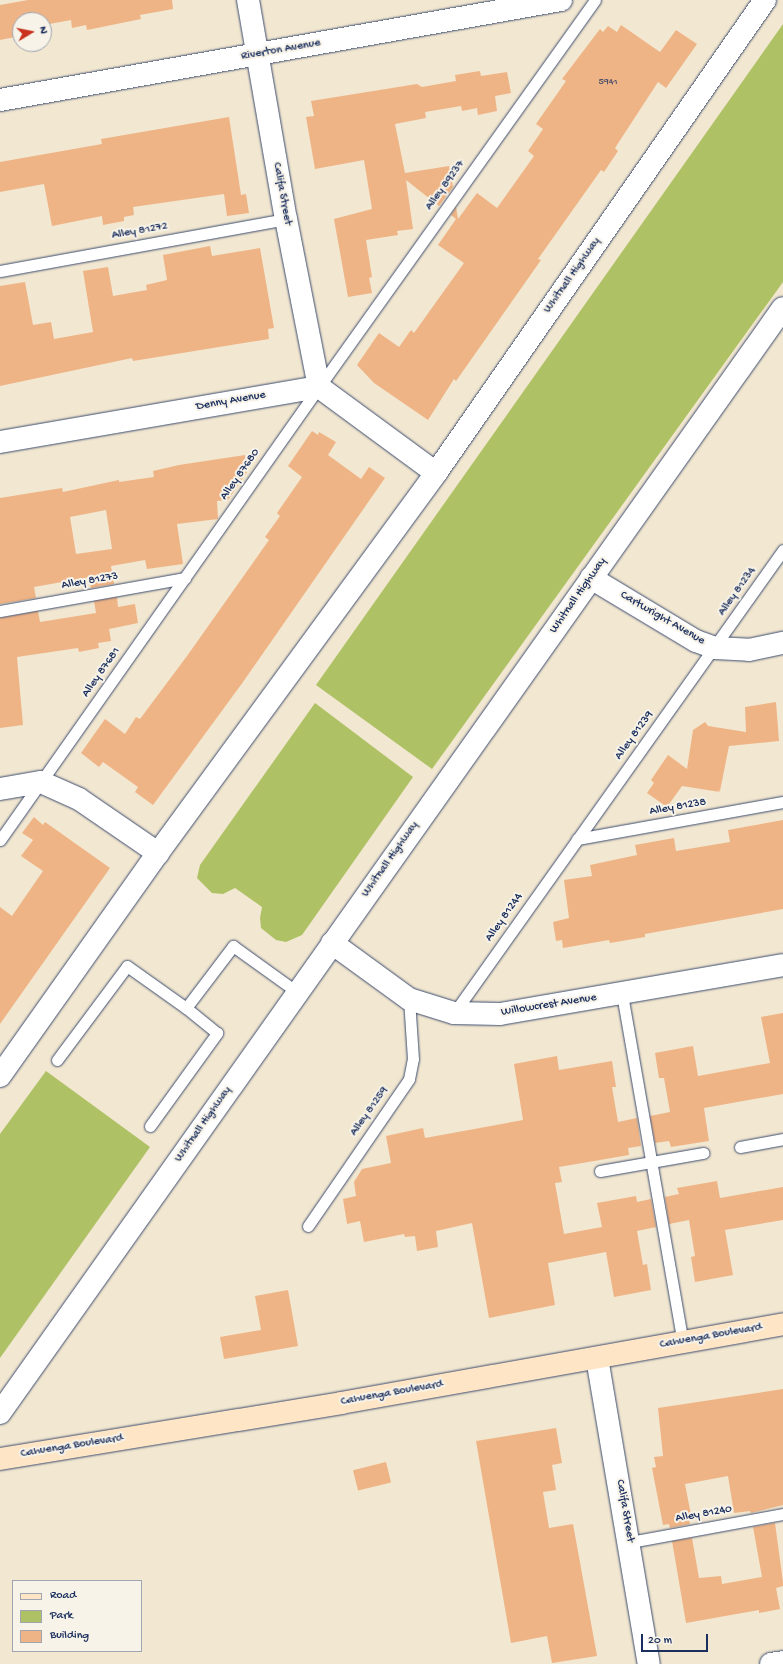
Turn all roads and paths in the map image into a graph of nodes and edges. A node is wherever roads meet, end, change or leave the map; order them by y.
1 (248, 0) edge
2 (561, 0) edge
3 (595, 0) edge
4 (765, 0) edge
5 (257, 55) junction
6 (0, 100) edge
7 (286, 219) junction
8 (0, 271) edge
9 (783, 308) edge
10 (319, 387) junction
11 (0, 442) edge
12 (436, 473) junction
13 (783, 550) edge
14 (185, 578) junction
15 (591, 578) junction
16 (0, 611) edge
17 (783, 644) edge
18 (715, 648) junction
19 (41, 782) junction
20 (0, 789) edge
21 (783, 802) edge
22 (577, 839) junction
23 (0, 840) edge
24 (158, 853) junction
25 (332, 943) junction
26 (783, 965) edge
27 (297, 992) junction
28 (622, 994) junction
29 (409, 999) junction
30 (186, 1008) junction
31 (454, 1013) junction
32 (56, 1060) dead end
33 (0, 1076) edge
34 (150, 1126) dead end
35 (783, 1139) edge
36 (740, 1147) dead end
37 (703, 1153) dead end
38 (652, 1162) junction
39 (600, 1171) dead end
40 (308, 1226) dead end
41 (783, 1324) edge
42 (683, 1342) junction
43 (597, 1358) junction
44 (0, 1413) edge
45 (0, 1459) edge
46 (783, 1514) edge
47 (630, 1542) junction
48 (783, 1662) edge
49 (650, 1664) edge
50 (771, 1664) edge

1 - 5 street, Califa Street
2 - 5 street, Riverton Avenue
3 - 10 lane, Alley 89237
4 - 12 street, Whitnall Highway
5 - 6 street, Riverton Avenue
5 - 7 street, Califa Street
7 - 8 lane, Alley 81272
7 - 10 street, Califa Street
9 - 15 street, Whitnall Highway
10 - 11 street, Denny Avenue
10 - 12 street
10 - 14 lane, Alley 87680
12 - 24 street, Whitnall Highway
13 - 18 lane, Alley 81234
14 - 16 lane, Alley 81273
14 - 19 lane, Alley 87681
15 - 18 street, Cartwright Avenue
15 - 25 street, Whitnall Highway
17 - 18 street, Cartwright Avenue
18 - 22 lane, Alley 81239
19 - 20 street
19 - 23 lane, Alley 87681
19 - 24 street
21 - 22 lane, Alley 81238
22 - 31 lane, Alley 81244
24 - 33 street, Whitnall Highway
25 - 27 street, Whitnall Highway
25 - 29 street, Willowcrest Avenue
26 - 28 street, Willowcrest Avenue
27 - 30 lane
27 - 44 street, Whitnall Highway
28 - 31 street, Willowcrest Avenue
28 - 38 lane
29 - 31 street, Willowcrest Avenue
29 - 40 lane, Alley 81259
30 - 32 lane
30 - 34 lane
35 - 36 lane
37 - 38 lane
38 - 39 lane
38 - 42 lane
41 - 42 main road, Cahuenga Boulevard
42 - 43 main road, Cahuenga Boulevard
43 - 45 main road, Cahuenga Boulevard
43 - 47 street, Califa Street
46 - 47 lane, Alley 81240
47 - 49 street, Califa Street
48 - 50 street

